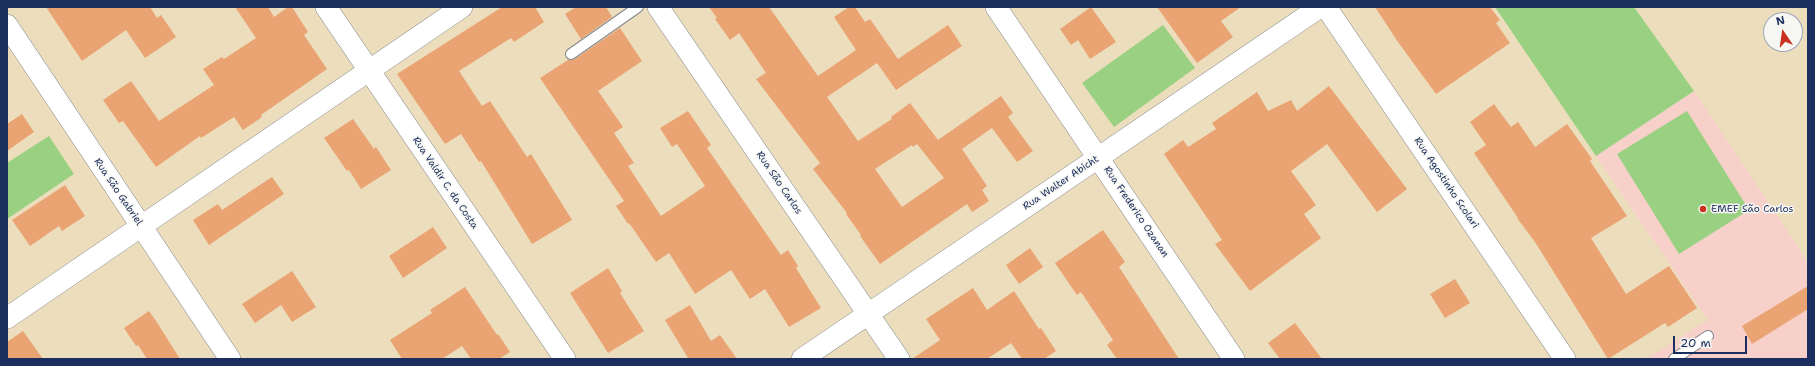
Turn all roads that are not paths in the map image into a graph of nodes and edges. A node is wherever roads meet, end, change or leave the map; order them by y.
1 (326, 7) edge
2 (462, 7) edge
3 (638, 7) edge
4 (658, 7) edge
5 (996, 7) edge
6 (1320, 7) edge
7 (1326, 7) edge
8 (7, 25) edge
9 (571, 54) dead end
10 (368, 71) junction
11 (1099, 157) junction
12 (141, 226) junction
13 (868, 314) junction
14 (7, 318) edge
15 (1708, 336) dead end
16 (230, 359) edge
17 (565, 359) edge
18 (802, 359) edge
19 (899, 359) edge
20 (1234, 359) edge
21 (1565, 359) edge
22 (1674, 359) edge

1 - 10 street, Rua Valdir C. da Costa
2 - 10 street
3 - 9 lane
4 - 13 street, Rua São Carlos
5 - 11 street, Rua Frederico Ozanan
6 - 11 street, Rua Walter Abicht
7 - 21 street, Rua Agostinho Scolari
8 - 12 street, Rua São Gabriel
10 - 12 street
10 - 17 street, Rua Valdir C. da Costa
11 - 13 street, Rua Walter Abicht
11 - 20 street, Rua Frederico Ozanan
12 - 14 street
12 - 16 street, Rua São Gabriel
13 - 18 street, Rua Walter Abicht
13 - 19 street, Rua São Carlos
15 - 22 lane

